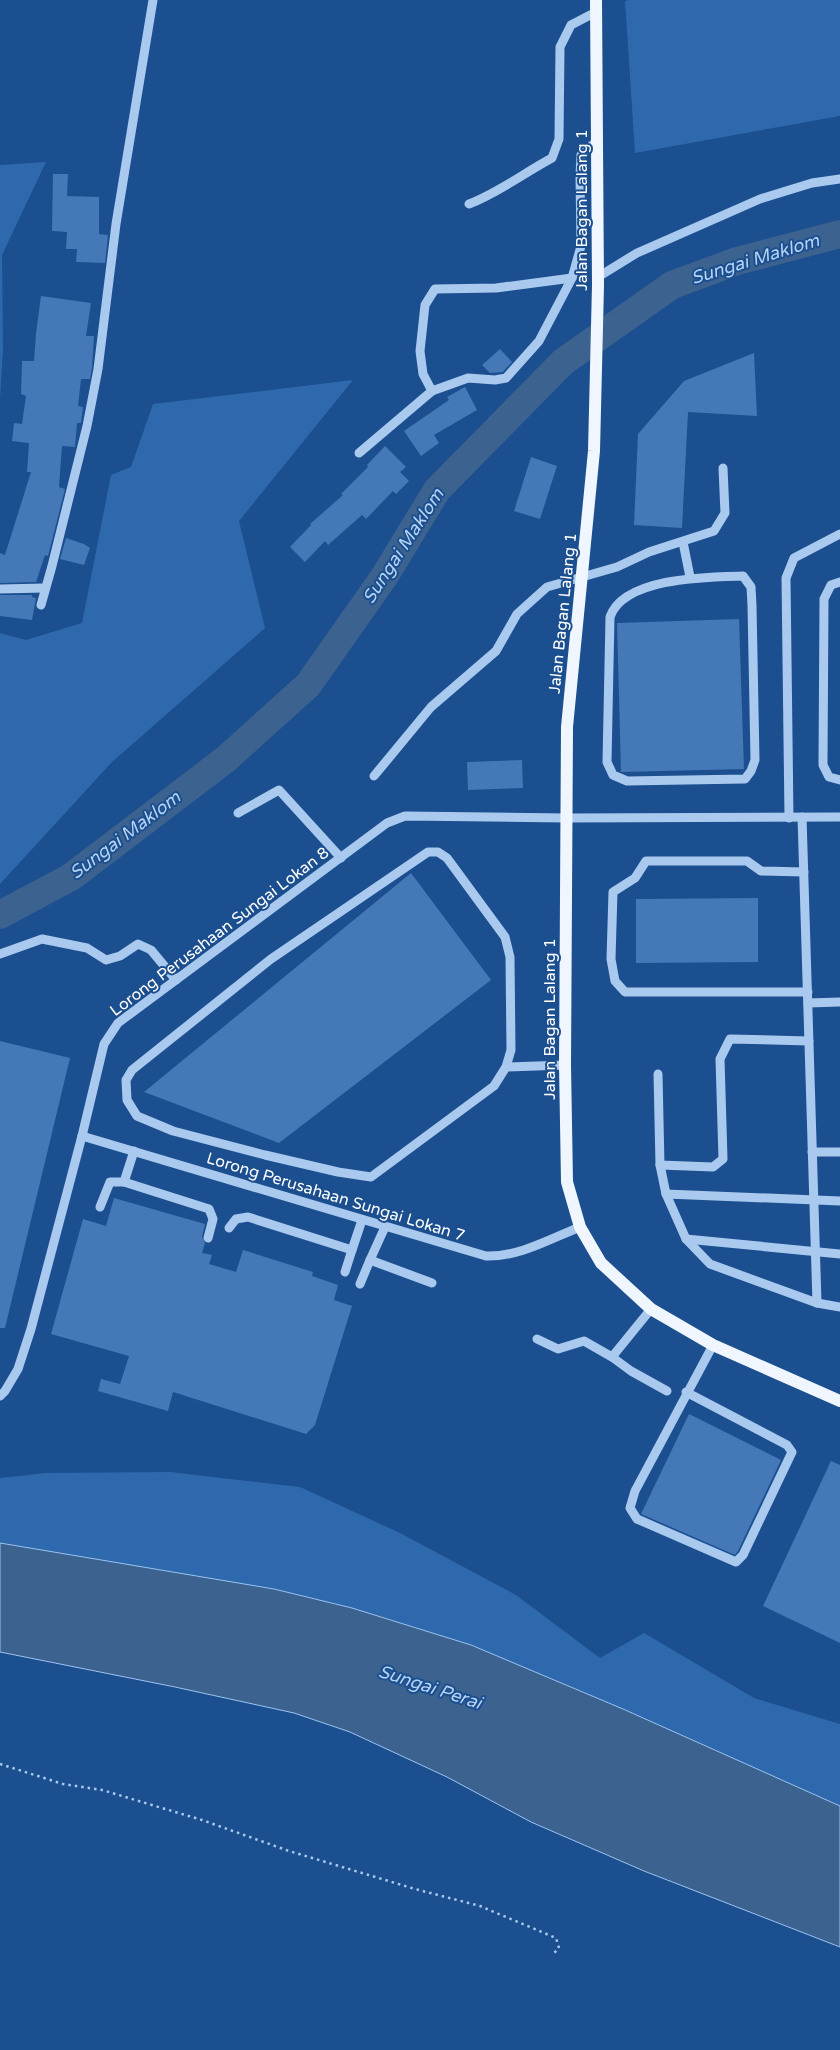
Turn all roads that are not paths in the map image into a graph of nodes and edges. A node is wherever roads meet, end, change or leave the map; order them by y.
1 (153, 0) edge
2 (596, 6) edge
3 (597, 141) junction
4 (840, 179) edge
5 (469, 204) dead end
6 (572, 278) junction
7 (598, 281) junction
8 (432, 391) junction
9 (360, 453) dead end
10 (723, 468) dead end
11 (840, 534) edge
12 (683, 542) junction
13 (690, 577) junction
14 (582, 578) junction
15 (840, 582) edge
16 (45, 588) junction
17 (0, 589) edge
18 (40, 605) dead end
19 (374, 776) dead end
20 (840, 780) edge
21 (238, 813) dead end
22 (802, 817) junction
23 (840, 817) edge
24 (566, 818) junction
25 (789, 818) junction
26 (341, 858) junction
27 (804, 872) junction
28 (0, 954) edge
29 (176, 980) junction
30 (808, 992) junction
31 (840, 1002) edge
32 (808, 1003) junction
33 (809, 1041) junction
34 (565, 1065) junction
35 (506, 1067) junction
36 (658, 1074) dead end
37 (82, 1136) junction
38 (134, 1151) junction
39 (812, 1152) junction
40 (840, 1152) edge
41 (660, 1165) junction
42 (124, 1182) junction
43 (666, 1194) junction
44 (814, 1200) junction
45 (840, 1201) edge
46 (100, 1207) dead end
47 (362, 1220) junction
48 (386, 1227) junction
49 (580, 1227) junction
50 (229, 1228) dead end
51 (208, 1238) dead end
52 (686, 1239) junction
53 (352, 1250) junction
54 (816, 1253) junction
55 (840, 1254) edge
56 (370, 1260) junction
57 (345, 1272) dead end
58 (432, 1283) dead end
59 (360, 1284) dead end
60 (817, 1303) junction
61 (840, 1307) edge
62 (652, 1309) junction
63 (537, 1340) dead end
64 (713, 1345) junction
65 (612, 1357) junction
66 (667, 1391) dead end
67 (686, 1392) junction
68 (0, 1396) edge
69 (840, 1401) edge

1 - 16 street
2 - 3 main road, Jalan Bagan Lalang 1
2 - 5 street
3 - 6 street
3 - 7 main road, Jalan Bagan Lalang 1
4 - 7 street
6 - 8 street
6 - 8 street
7 - 14 main road, Jalan Bagan Lalang 1
8 - 9 street
10 - 12 street
11 - 25 street
12 - 13 street
12 - 14 street
13 - 13 street
14 - 19 street
14 - 24 main road, Jalan Bagan Lalang 1
15 - 20 street
16 - 17 street
16 - 18 street
21 - 26 street
22 - 23 street, Lorong Perusahaan Sungai Lokan 8
22 - 25 street, Lorong Perusahaan Sungai Lokan 8
22 - 27 street
24 - 25 street, Lorong Perusahaan Sungai Lokan 8
24 - 26 street, Lorong Perusahaan Sungai Lokan 8
24 - 34 main road, Jalan Bagan Lalang 1
26 - 29 street, Lorong Perusahaan Sungai Lokan 8
27 - 30 street
27 - 30 street
28 - 29 street
29 - 37 street, Lorong Perusahaan Sungai Lokan 8
30 - 32 street
31 - 32 street
32 - 33 street
33 - 39 street
33 - 41 street
34 - 35 street
34 - 49 main road, Jalan Bagan Lalang 1
35 - 35 street
36 - 41 street
37 - 38 street, Lorong Perusahaan Sungai Lokan 7
37 - 68 street, Lorong Perusahaan Sungai Lokan 8
38 - 42 street
38 - 47 street, Lorong Perusahaan Sungai Lokan 7
39 - 40 street
39 - 44 street
41 - 43 street
42 - 46 street
42 - 51 street
43 - 44 street
43 - 52 street
44 - 45 street
44 - 54 street
47 - 48 street, Lorong Perusahaan Sungai Lokan 7
47 - 53 street
48 - 49 street, Lorong Perusahaan Sungai Lokan 7
48 - 56 street
49 - 62 main road, Jalan Bagan Lalang 1
50 - 53 street
52 - 54 street
52 - 60 street
53 - 57 street
54 - 55 street
54 - 60 street
56 - 58 street
56 - 59 street
60 - 61 street
62 - 64 main road, Jalan Bagan Lalang 1
62 - 65 street
63 - 65 street
64 - 67 street
64 - 69 main road, Jalan Bagan Lalang 1
65 - 66 street
67 - 67 street

